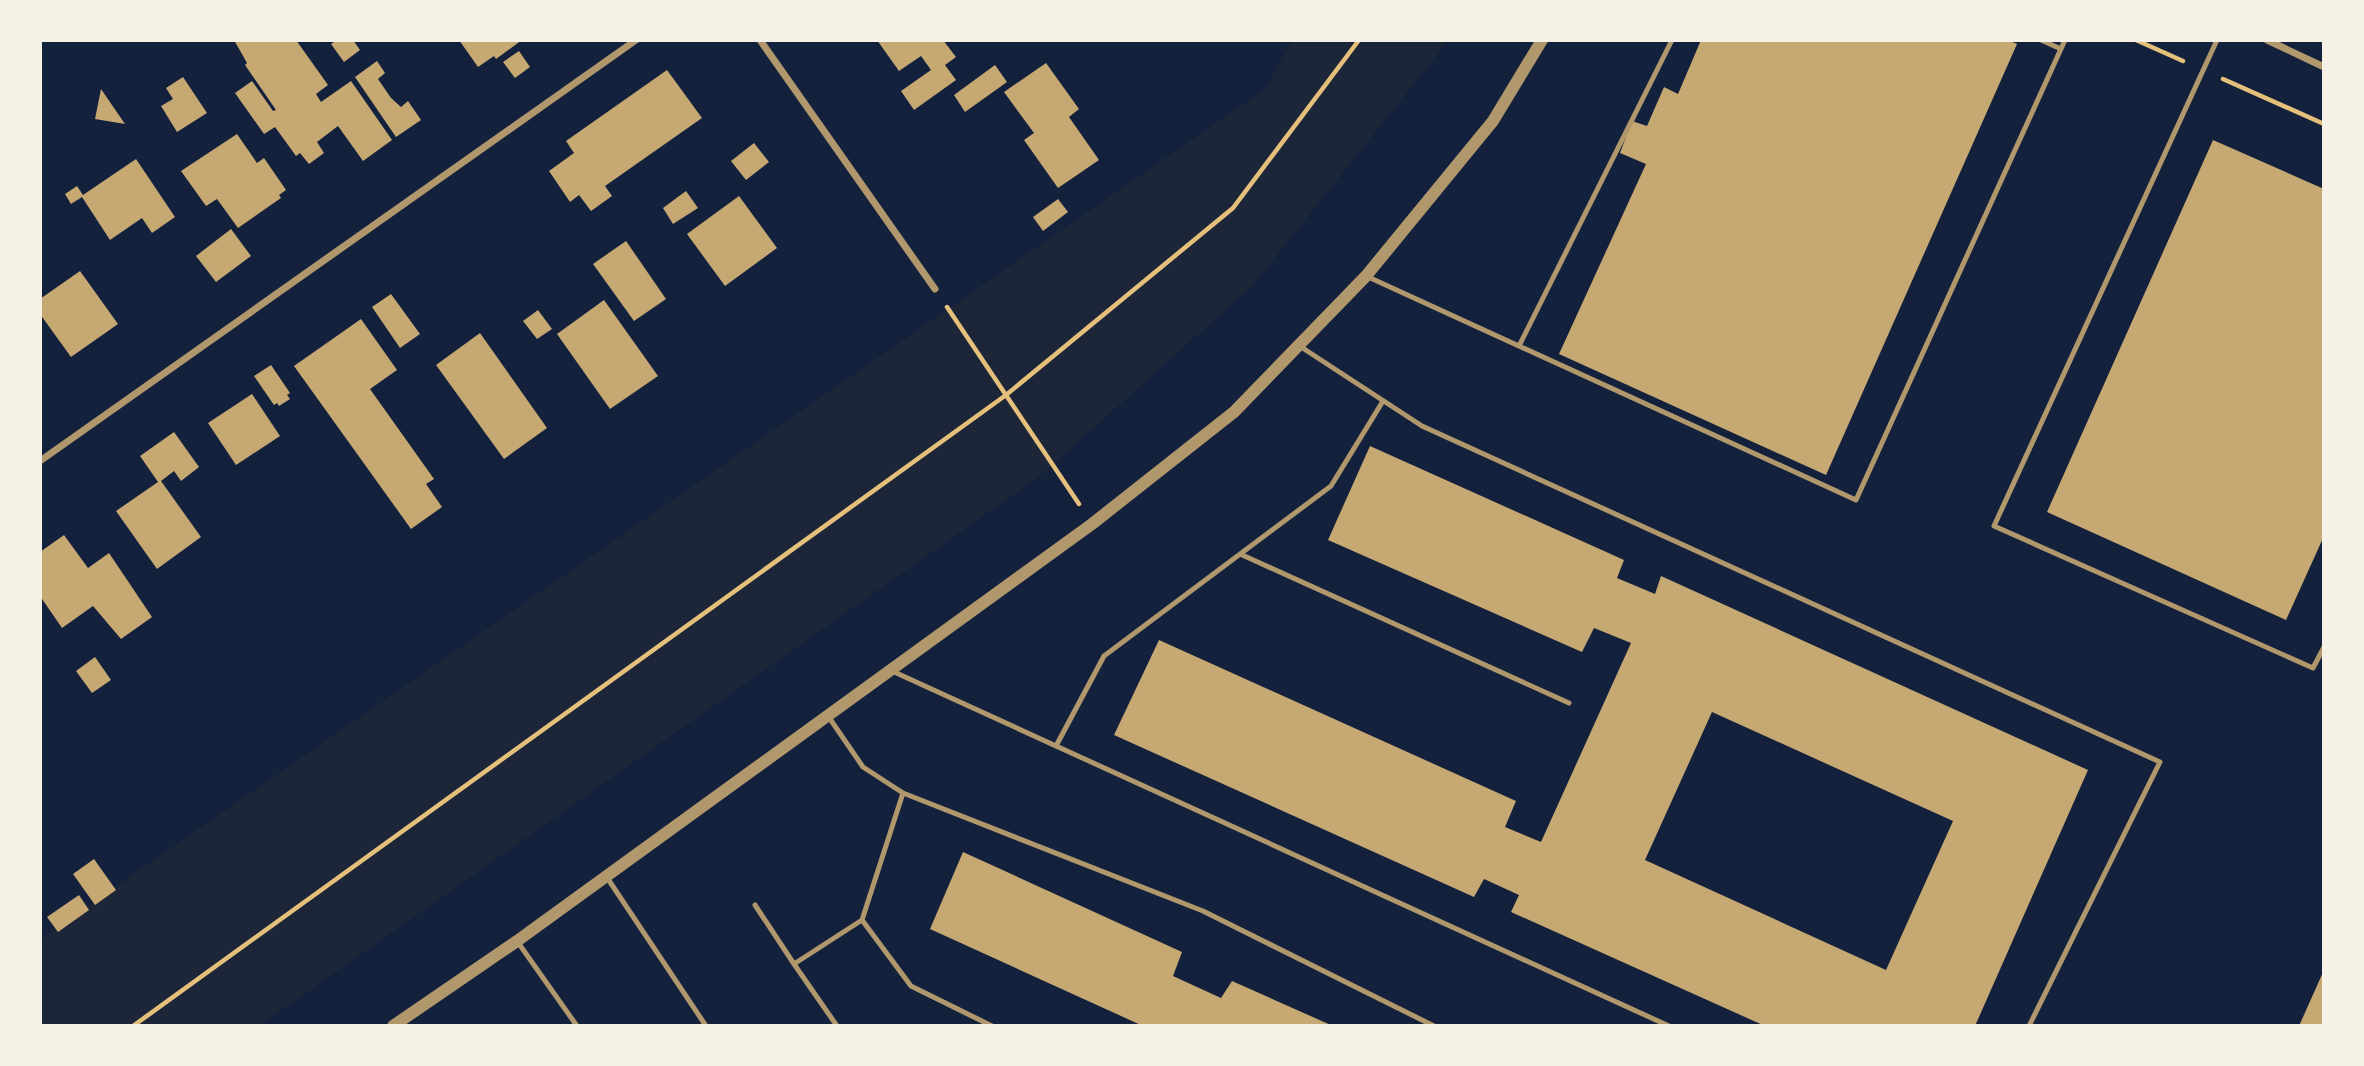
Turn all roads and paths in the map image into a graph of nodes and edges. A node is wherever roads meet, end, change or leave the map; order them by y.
1 (636, 40) edge
2 (760, 40) edge
3 (1359, 40) edge
4 (1542, 40) edge
5 (1672, 40) edge
6 (2041, 40) edge
7 (2065, 40) edge
8 (2136, 40) edge
9 (2217, 40) edge
10 (2267, 40) edge
11 (2061, 49) junction
12 (2324, 66) edge
13 (2203, 70) junction
14 (2324, 124) edge
15 (1366, 276) junction
16 (935, 289) joint
17 (1298, 345) junction
18 (1519, 346) junction
19 (1006, 394) junction
20 (1383, 401) junction
21 (40, 461) edge
22 (1092, 524) junction
23 (1240, 554) junction
24 (2324, 647) edge
25 (890, 670) junction
26 (1569, 703) dead end
27 (828, 716) junction
28 (1056, 746) junction
29 (903, 793) junction
30 (606, 876) junction
31 (755, 905) dead end
32 (862, 920) junction
33 (517, 941) junction
34 (794, 964) junction
35 (133, 1026) edge
36 (393, 1026) edge
37 (577, 1026) edge
38 (706, 1026) edge
39 (837, 1026) edge
40 (992, 1026) edge
41 (1434, 1026) edge
42 (1669, 1026) edge
43 (2029, 1026) edge

1 - 21 street
2 - 16 street
3 - 19 path
4 - 15 street
5 - 18 lane
6 - 11 lane
7 - 11 lane
8 - 13 path
9 - 13 lane
10 - 12 street
11 - 18 lane
13 - 14 path
13 - 24 lane
15 - 17 street
15 - 18 lane
16 - 19 path
17 - 20 lane
17 - 22 street
19 - 22 path
19 - 35 path
20 - 23 lane
20 - 43 lane
22 - 25 street
23 - 26 lane
23 - 28 lane
25 - 27 street
25 - 28 lane
27 - 29 lane
27 - 30 street
28 - 42 lane
29 - 32 lane
29 - 41 lane
30 - 33 street
30 - 38 lane
31 - 34 lane
32 - 34 lane
32 - 40 lane
33 - 36 street
33 - 37 lane
34 - 39 lane

